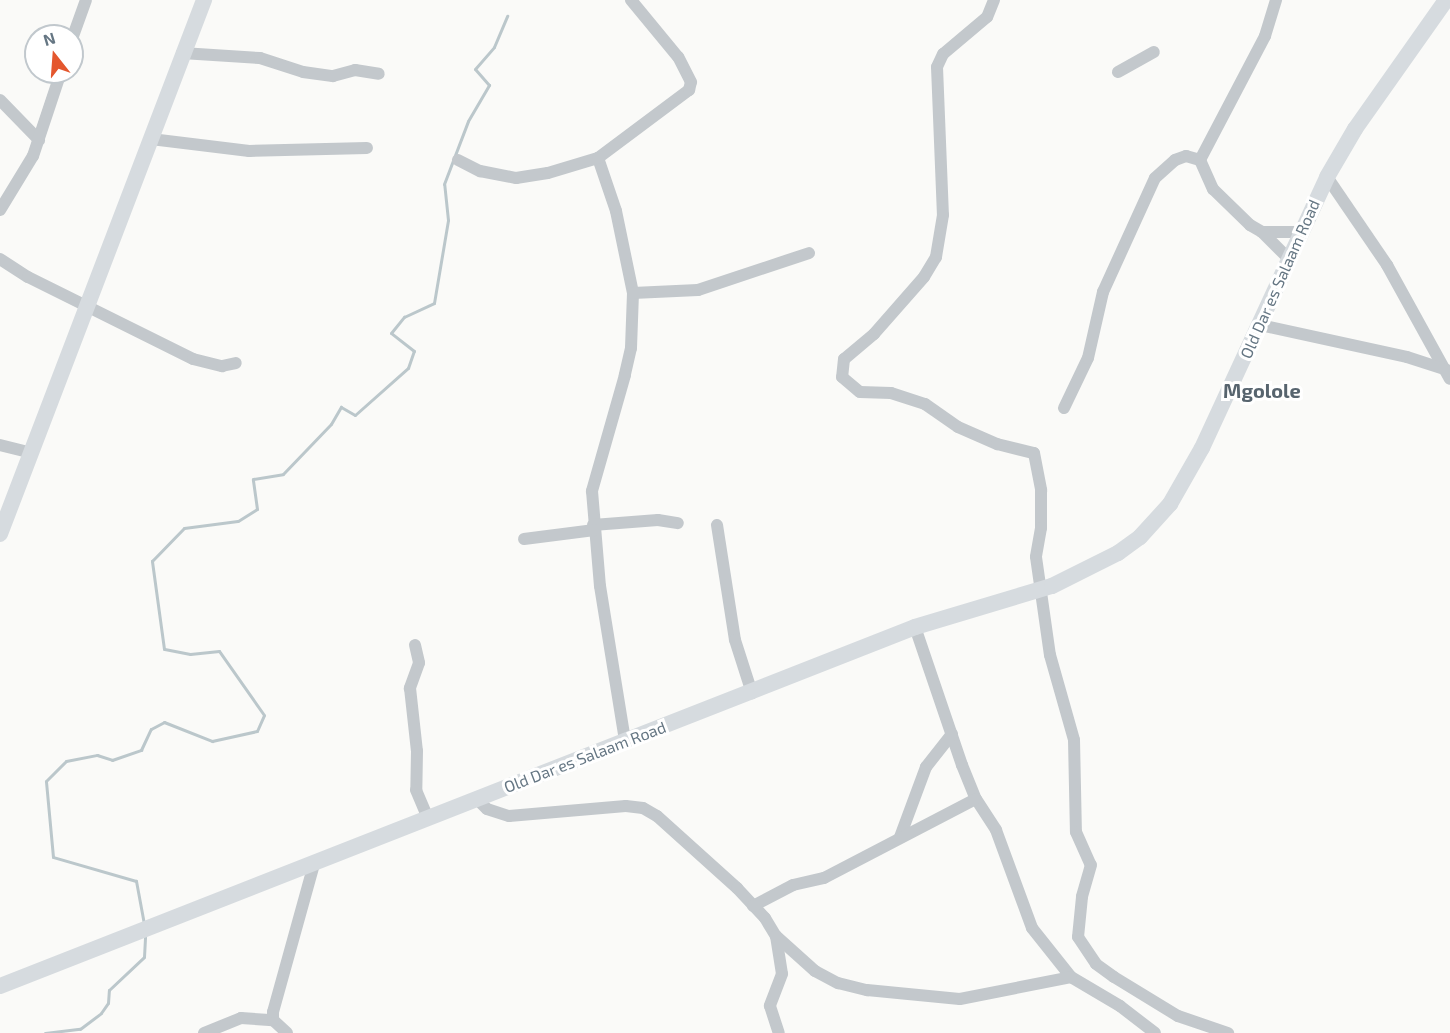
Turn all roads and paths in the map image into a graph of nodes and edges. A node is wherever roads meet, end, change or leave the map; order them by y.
1 (86, 0) edge
2 (204, 0) edge
3 (631, 0) edge
4 (994, 0) edge
5 (1276, 0) edge
6 (1446, 0) edge
7 (77, 24) edge
8 (1154, 52) dead end
9 (182, 53) junction
10 (1118, 72) dead end
11 (379, 74) dead end
12 (57, 84) edge
13 (0, 100) edge
14 (151, 139) junction
15 (39, 140) junction
16 (367, 148) dead end
17 (598, 158) junction
18 (458, 160) dead end
19 (1200, 160) junction
20 (1327, 177) junction
21 (0, 210) edge
22 (1262, 232) junction
23 (1300, 232) junction
24 (808, 253) dead end
25 (0, 259) edge
26 (1289, 259) junction
27 (633, 293) junction
28 (87, 306) junction
29 (1260, 325) junction
30 (236, 363) dead end
31 (1449, 373) edge
32 (1064, 408) dead end
33 (0, 445) edge
34 (31, 453) junction
35 (678, 523) dead end
36 (717, 525) dead end
37 (593, 528) junction
38 (0, 534) edge
39 (524, 538) dead end
40 (915, 627) junction
41 (415, 645) dead end
42 (753, 693) junction
43 (952, 734) junction
44 (626, 740) junction
45 (477, 799) junction
46 (976, 799) junction
47 (428, 818) junction
48 (900, 837) junction
49 (314, 864) junction
50 (753, 906) junction
51 (776, 936) junction
52 (1071, 977) junction
53 (0, 986) edge
54 (273, 1020) junction
55 (204, 1033) edge
56 (287, 1033) edge
57 (778, 1033) edge
58 (1155, 1033) edge
59 (1228, 1033) edge

1 - 7 street
2 - 9 street
3 - 17 street
4 - 59 street
5 - 19 street
6 - 20 street, Old Dar es Salaam Road
8 - 10 street
9 - 11 street
9 - 14 street
12 - 15 street
13 - 15 street
14 - 16 street
14 - 28 street
15 - 21 street
17 - 18 street
17 - 27 street
19 - 22 street
19 - 32 street
20 - 23 street, Old Dar es Salaam Road
20 - 31 street
22 - 23 street
22 - 26 street
23 - 26 street, Old Dar es Salaam Road
24 - 27 street
25 - 28 street
26 - 29 street, Old Dar es Salaam Road
27 - 37 street
28 - 30 street
28 - 34 street
29 - 31 street
29 - 40 street, Old Dar es Salaam Road
33 - 34 street
34 - 38 street
35 - 37 street
36 - 42 street
37 - 39 street
37 - 44 street
40 - 42 street, Old Dar es Salaam Road
40 - 43 street
41 - 47 street
42 - 44 street, Old Dar es Salaam Road
43 - 46 street
43 - 48 street
44 - 45 street, Old Dar es Salaam Road
45 - 47 street, Old Dar es Salaam Road
45 - 50 street
46 - 48 street
46 - 52 street
47 - 49 street, Old Dar es Salaam Road
48 - 50 street
49 - 53 street, Old Dar es Salaam Road
49 - 54 street
50 - 51 street
51 - 52 street
51 - 57 street
52 - 58 street
54 - 55 street
54 - 56 street

